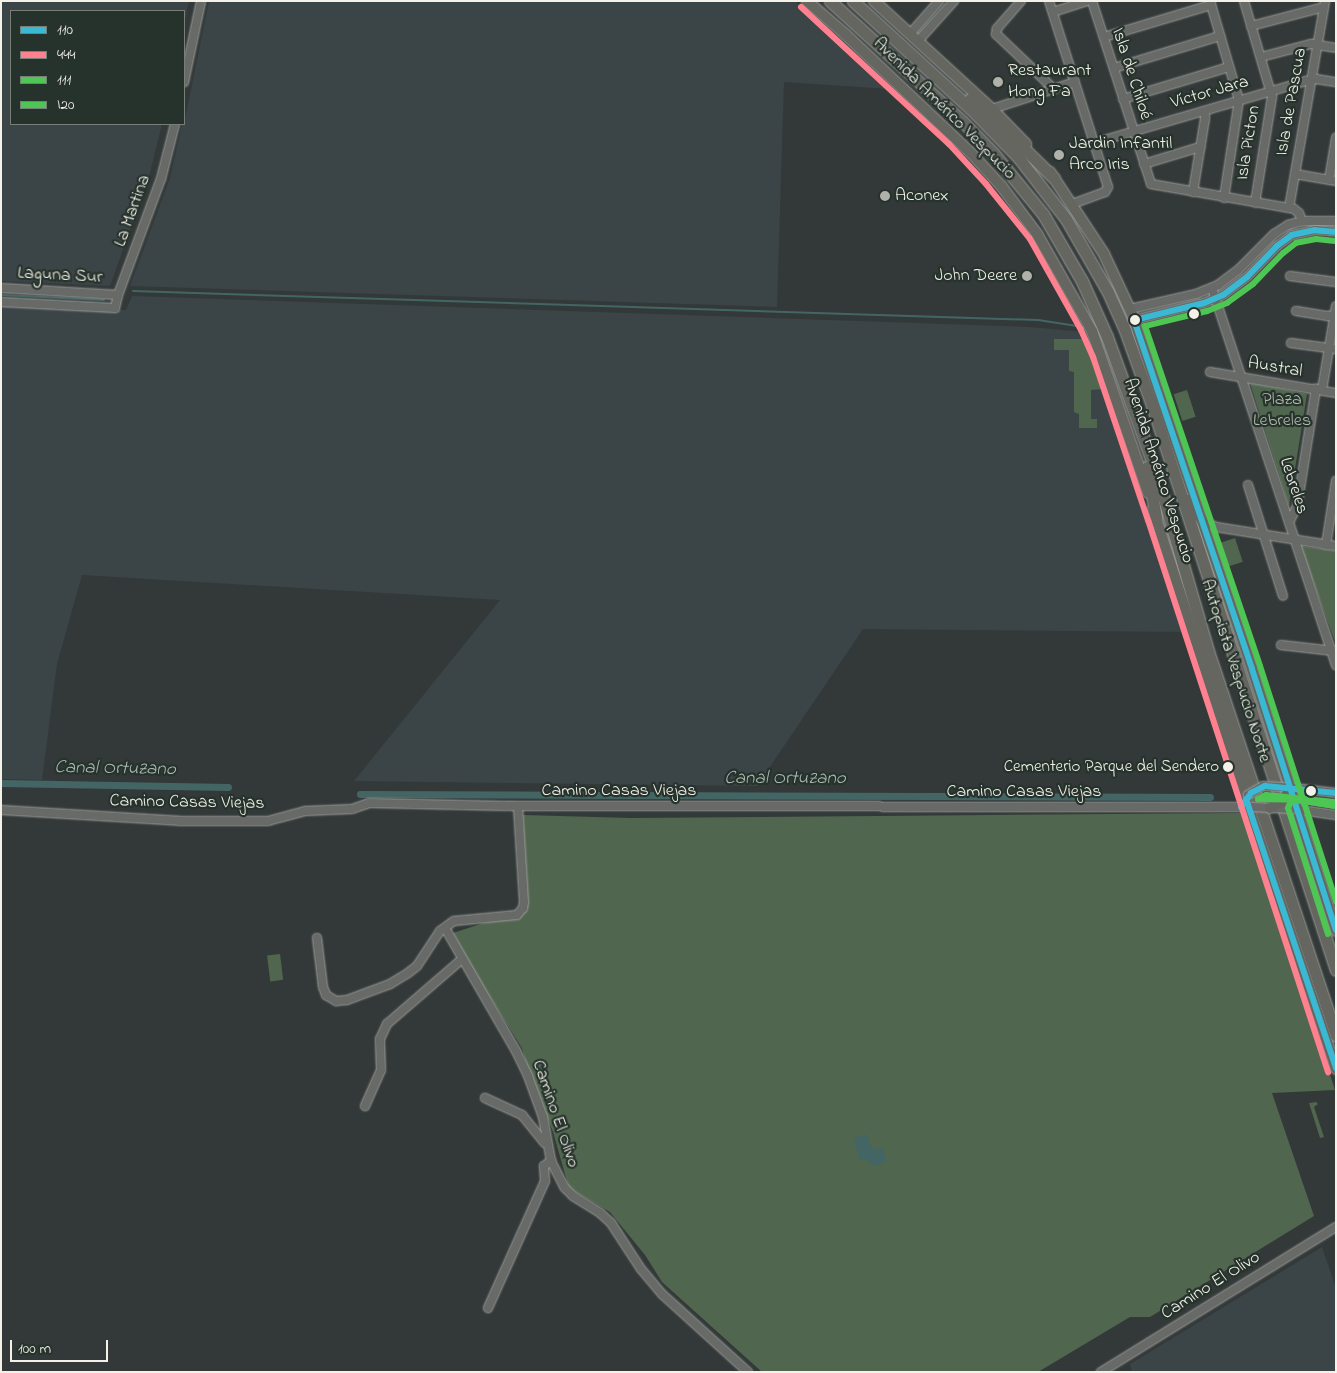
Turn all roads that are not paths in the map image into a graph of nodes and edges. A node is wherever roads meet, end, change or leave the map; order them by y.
1 (201, 1) edge
2 (807, 1) edge
3 (830, 1) edge
4 (853, 1) edge
5 (874, 1) edge
6 (940, 1) edge
7 (954, 1) edge
8 (1022, 1) edge
9 (1049, 1) edge
10 (1087, 1) edge
11 (1092, 1) edge
12 (1244, 1) edge
13 (1210, 3) edge
14 (1325, 4) edge
15 (1053, 12) junction
16 (1252, 26) junction
17 (910, 34) junction
18 (1104, 36) junction
19 (1220, 36) junction
20 (918, 41) junction
21 (1318, 44) junction
22 (1336, 48) edge
23 (1261, 58) junction
24 (1229, 67) junction
25 (1114, 68) junction
26 (185, 77) edge
27 (1311, 79) junction
28 (1075, 82) junction
29 (1336, 82) edge
30 (944, 84) junction
31 (1054, 88) junction
32 (1271, 91) junction
33 (1123, 99) junction
34 (1239, 100) junction
35 (992, 109) junction
36 (1205, 111) junction
37 (175, 125) edge
38 (1134, 132) junction
39 (1336, 138) edge
40 (1094, 143) junction
41 (1200, 147) junction
42 (1144, 164) junction
43 (1295, 174) junction
44 (1054, 178) junction
45 (1332, 181) edge
46 (1193, 192) junction
47 (1224, 198) junction
48 (1254, 203) junction
49 (1072, 204) junction
50 (1289, 208) junction
51 (1302, 221) junction
52 (1336, 221) edge
53 (1336, 232) edge
54 (1290, 276) dead end
55 (1336, 282) edge
56 (1, 288) edge
57 (1212, 288) junction
58 (118, 295) junction
59 (1215, 299) junction
60 (1, 302) edge
61 (1336, 306) edge
62 (115, 308) joint
63 (1130, 309) junction
64 (1296, 311) dead end
65 (1335, 315) edge
66 (1134, 320) junction
67 (1291, 343) dead end
68 (1332, 349) edge
69 (1210, 372) dead end
70 (1242, 378) junction
71 (1319, 390) junction
72 (1336, 393) edge
73 (1141, 429) junction
74 (1175, 476) junction
75 (1336, 481) edge
76 (1248, 484) dead end
77 (1156, 517) junction
78 (1202, 520) junction
79 (1289, 522) junction
80 (1216, 528) junction
81 (1264, 535) junction
82 (1208, 536) junction
83 (1295, 540) junction
84 (1326, 545) junction
85 (1336, 546) edge
86 (1283, 596) dead end
87 (1281, 645) dead end
88 (1334, 652) edge
89 (1336, 665) edge
90 (1288, 790) junction
91 (1336, 793) edge
92 (1247, 803) junction
93 (518, 806) junction
94 (1270, 808) junction
95 (1294, 809) junction
96 (1, 810) edge
97 (1336, 816) edge
98 (445, 928) junction
99 (1336, 931) edge
100 (317, 938) dead end
101 (462, 959) junction
102 (1336, 970) edge
103 (1336, 1035) edge
104 (1336, 1069) edge
105 (485, 1098) dead end
106 (365, 1106) dead end
107 (548, 1147) junction
108 (551, 1161) junction
109 (1336, 1227) edge
110 (488, 1308) dead end
111 (748, 1372) edge
112 (1101, 1372) edge

1 - 26 street
2 - 77 main road, Avenida Américo Vespucio
3 - 73 highway, Autopista Vespucio Norte
4 - 30 highway, Autopista Vespucio Norte
5 - 17 main road, Avenida Américo Vespucio
6 - 17 street
7 - 20 street
8 - 31 street
9 - 15 street
10 - 15 street
11 - 18 street, Isla de Chiloé
12 - 16 street, Isla Picton
13 - 18 street
13 - 19 street
14 - 16 street
14 - 21 street, Isla de Pascua
15 - 28 street
16 - 23 street, Isla Picton
17 - 20 main road, Avenida Américo Vespucio
18 - 25 street, Isla de Chiloé
19 - 24 street
19 - 25 street
20 - 35 main road, Avenida Américo Vespucio
21 - 22 street
21 - 23 street
21 - 27 street, Isla de Pascua
23 - 32 street, Isla Picton
24 - 33 street
24 - 34 street
25 - 33 street, Isla de Chiloé
27 - 29 street, Víctor Jara
27 - 32 street, Víctor Jara
27 - 43 street, Isla de Pascua
28 - 31 street
28 - 40 street
30 - 44 highway
30 - 74 highway, Autopista Vespucio Norte
31 - 35 street
32 - 34 street, Víctor Jara
32 - 48 street, Isla Picton
33 - 38 street, Isla de Chiloé
34 - 36 street, Víctor Jara
34 - 47 street
35 - 44 main road, Avenida Américo Vespucio
36 - 38 street, Víctor Jara
36 - 41 street
37 - 58 street, La Martina
38 - 40 street, Víctor Jara
38 - 42 street, Isla de Chiloé
39 - 45 street
40 - 49 street
41 - 42 street
41 - 46 street
42 - 46 street, Isla de Chiloé
43 - 45 street
43 - 50 street, Isla de Pascua
44 - 49 main road, Avenida Américo Vespucio
46 - 47 street
47 - 48 street
48 - 50 street
49 - 63 main road, Avenida Américo Vespucio
50 - 51 street
51 - 52 street
51 - 57 street
53 - 59 street
54 - 55 street
56 - 58 street, Laguna Sur
57 - 59 street, Lebreles
57 - 63 street
58 - 62 street, La Martina
59 - 66 street
59 - 70 street, Lebreles
60 - 62 street, Laguna Sur
61 - 65 street
63 - 66 main road, Avenida Américo Vespucio
64 - 65 street
65 - 68 street
66 - 78 main road, Avenida Américo Vespucio
67 - 68 street
68 - 71 street
69 - 70 street, Austral
70 - 71 street, Austral
70 - 79 street, Lebreles
71 - 72 street, Austral
71 - 79 street
73 - 77 highway
73 - 103 highway, Autopista Vespucio Norte
74 - 78 highway
74 - 102 highway, Autopista Vespucio Norte
75 - 84 street
76 - 81 street
77 - 92 main road, Avenida Américo Vespucio
78 - 80 street
78 - 82 main road, Avenida Américo Vespucio
79 - 83 street, Lebreles
80 - 81 street
80 - 82 street
81 - 83 street
81 - 86 street
82 - 90 main road, Avenida Américo Vespucio
83 - 84 street
83 - 88 street, Lebreles
84 - 85 street
87 - 88 street
88 - 89 street, Lebreles
90 - 91 street
90 - 92 street, bridge
90 - 94 main road, bridge
90 - 95 main road, Avenida Américo Vespucio
92 - 93 street, Camino Casas Viejas
92 - 94 street, Camino Casas Viejas, bridge
92 - 104 main road, Avenida Américo Vespucio
93 - 96 street, Camino Casas Viejas
93 - 98 street
94 - 95 street, Camino Casas Viejas, bridge
95 - 97 street, Camino Casas Viejas
95 - 99 main road, Avenida Américo Vespucio
98 - 100 street
98 - 101 street, Camino El Olivo
101 - 106 street
101 - 107 street, Camino El Olivo
105 - 107 street
107 - 108 street, Camino El Olivo
108 - 110 street
108 - 111 street, Camino El Olivo
109 - 112 street, Camino El Olivo

